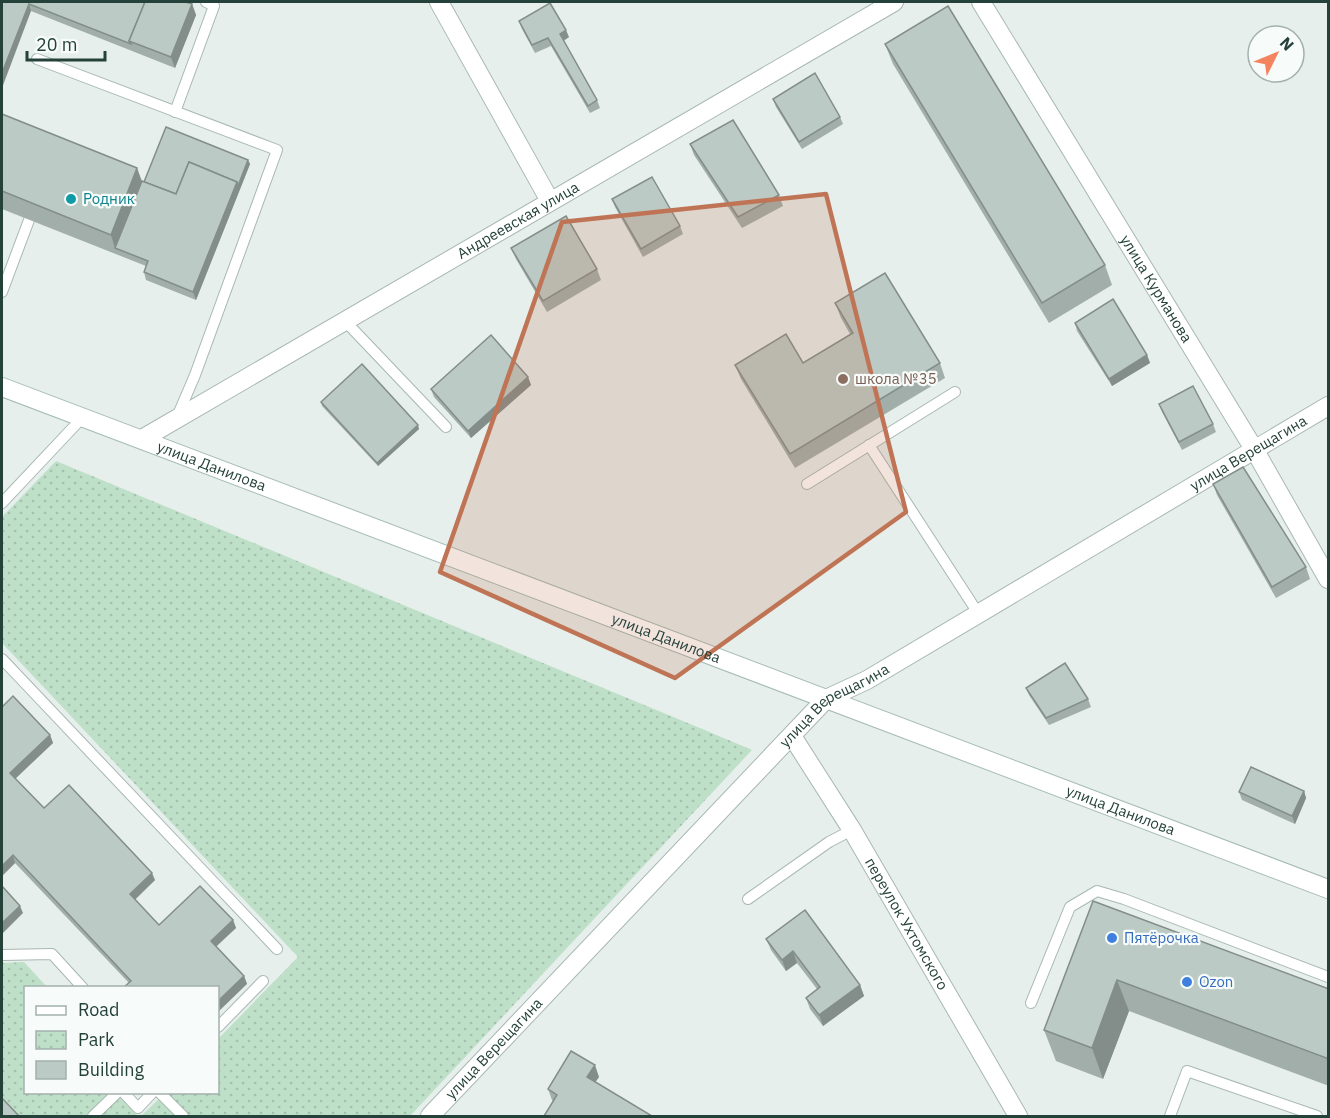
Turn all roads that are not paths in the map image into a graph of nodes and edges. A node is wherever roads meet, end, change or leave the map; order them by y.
1 (206, 2) edge
2 (439, 2) edge
3 (894, 2) edge
4 (981, 2) edge
5 (37, 59) dead end
6 (175, 111) junction
7 (550, 201) junction
8 (29, 220) edge
9 (2, 292) edge
10 (345, 321) junction
11 (2, 387) edge
12 (955, 392) dead end
13 (1329, 406) edge
14 (82, 418) junction
15 (176, 420) junction
16 (446, 427) dead end
17 (142, 438) junction
18 (869, 445) junction
19 (1254, 449) junction
20 (807, 484) dead end
21 (2, 503) edge
22 (1329, 579) edge
23 (978, 613) junction
24 (2, 659) edge
25 (826, 699) junction
26 (792, 736) junction
27 (852, 830) junction
28 (1329, 889) edge
29 (748, 899) dead end
30 (277, 949) dead end
31 (2, 955) edge
32 (1329, 977) edge
33 (263, 981) dead end
34 (82, 986) edge
35 (1031, 1003) dead end
36 (219, 1026) edge
37 (116, 1094) edge
38 (125, 1094) edge
39 (151, 1094) edge
40 (161, 1094) edge
41 (93, 1116) edge
42 (183, 1116) edge
43 (430, 1116) edge
44 (1018, 1116) edge
45 (1170, 1116) edge
46 (1317, 1116) edge

1 - 6 lane
2 - 7 street
3 - 7 street, Андреевская улица
4 - 19 street, улица Курманова
5 - 6 lane
6 - 15 lane
7 - 10 street, Андреевская улица
8 - 9 lane
10 - 15 street, Андреевская улица
10 - 16 lane
11 - 14 street, улица Данилова
12 - 18 lane
13 - 19 street, улица Верещагина
14 - 17 street, улица Данилова
14 - 21 lane
15 - 17 street, Андреевская улица
17 - 25 street, улица Данилова
18 - 20 lane
18 - 23 lane
19 - 22 street, улица Курманова
19 - 23 street, улица Верещагина
23 - 25 street, улица Верещагина
24 - 30 lane
25 - 26 street, улица Верещагина
25 - 28 street, улица Данилова
26 - 27 street, переулок Ухтомского
26 - 43 street, улица Верещагина
27 - 29 lane
27 - 44 street, переулок Ухтомского
31 - 34 lane
32 - 35 lane
33 - 36 lane
37 - 41 lane
38 - 39 lane
40 - 42 lane
45 - 46 lane

